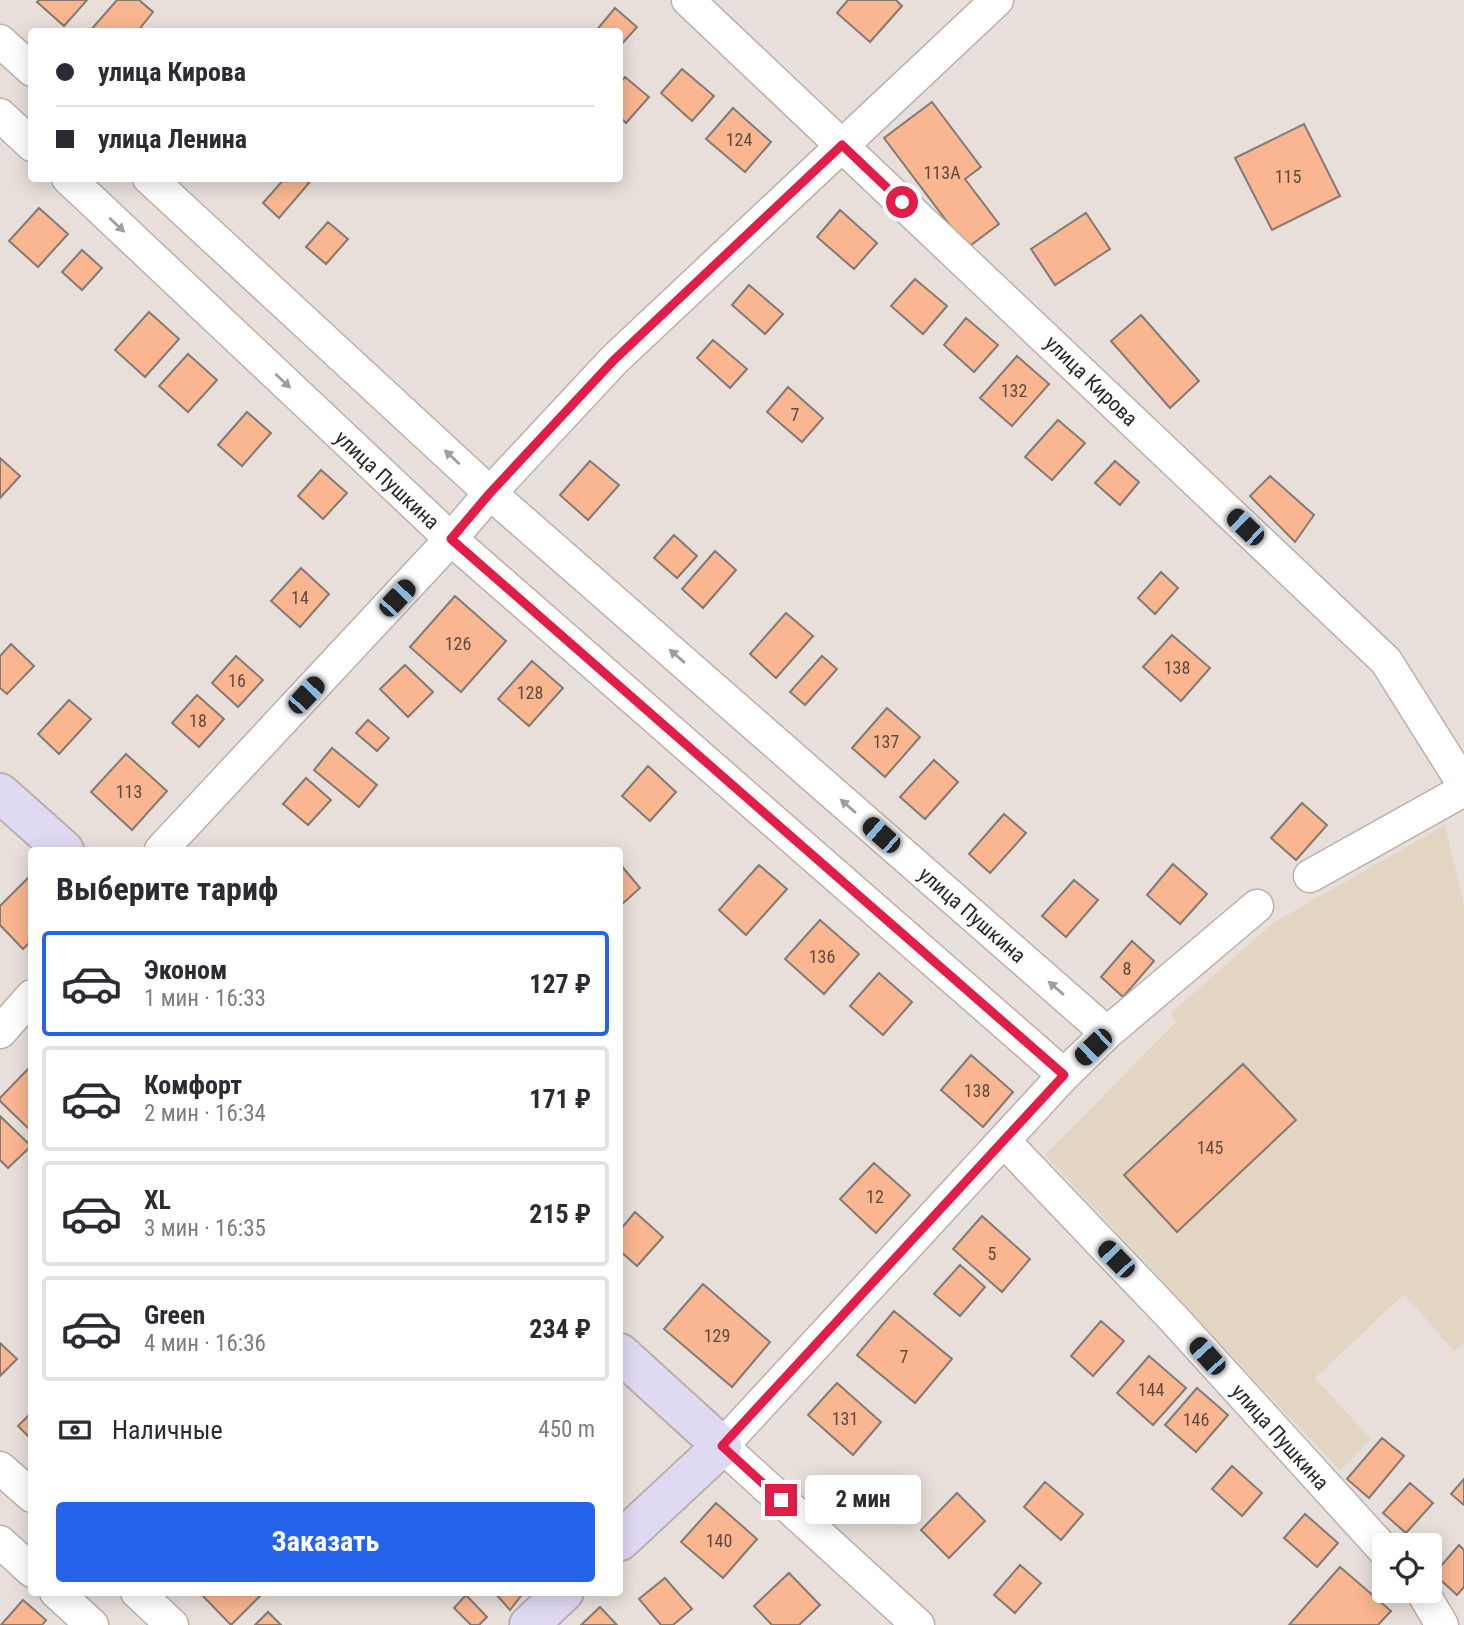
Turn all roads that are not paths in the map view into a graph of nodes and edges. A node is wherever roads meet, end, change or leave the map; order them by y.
1 (688, 0) edge
2 (997, 0) edge
3 (0, 41) edge
4 (28, 66) edge
5 (0, 115) edge
6 (28, 141) edge
7 (842, 145) junction
8 (72, 182) edge
9 (153, 182) edge
10 (490, 493) junction
11 (451, 539) junction
12 (1464, 788) edge
13 (0, 793) edge
14 (61, 847) edge
15 (164, 847) edge
16 (1310, 876) dead end
17 (1258, 906) dead end
18 (28, 1000) edge
19 (0, 1032) edge
20 (1108, 1034) junction
21 (1064, 1075) junction
22 (1004, 1141) junction
23 (623, 1356) edge
24 (722, 1446) junction
25 (0, 1468) edge
26 (28, 1492) edge
27 (1372, 1537) edge
28 (623, 1538) edge
29 (0, 1542) edge
30 (28, 1566) edge
31 (60, 1596) edge
32 (141, 1596) edge
33 (560, 1596) edge
34 (1429, 1603) edge
35 (92, 1625) edge
36 (172, 1625) edge
37 (529, 1625) edge
38 (918, 1625) edge
39 (1442, 1625) edge

1 - 7 street, улица Кирова
2 - 7 street
3 - 4 street
5 - 6 street
7 - 10 street
7 - 12 street, улица Кирова
8 -> 11 street, улица Пушкина
10 -> 9 street, улица Пушкина
10 - 11 street
20 -> 10 street, улица Пушкина
11 - 15 street
11 - 21 street, улица Пушкина
12 - 16 street
13 - 14 street
17 - 20 street
18 - 19 street
20 - 21 street
21 - 22 street
22 - 24 street
22 - 27 street, улица Пушкина
23 - 24 street
24 - 28 street
24 - 38 street
25 - 26 street
29 - 30 street
31 - 35 street
32 - 36 street
33 - 37 street
34 - 39 street

